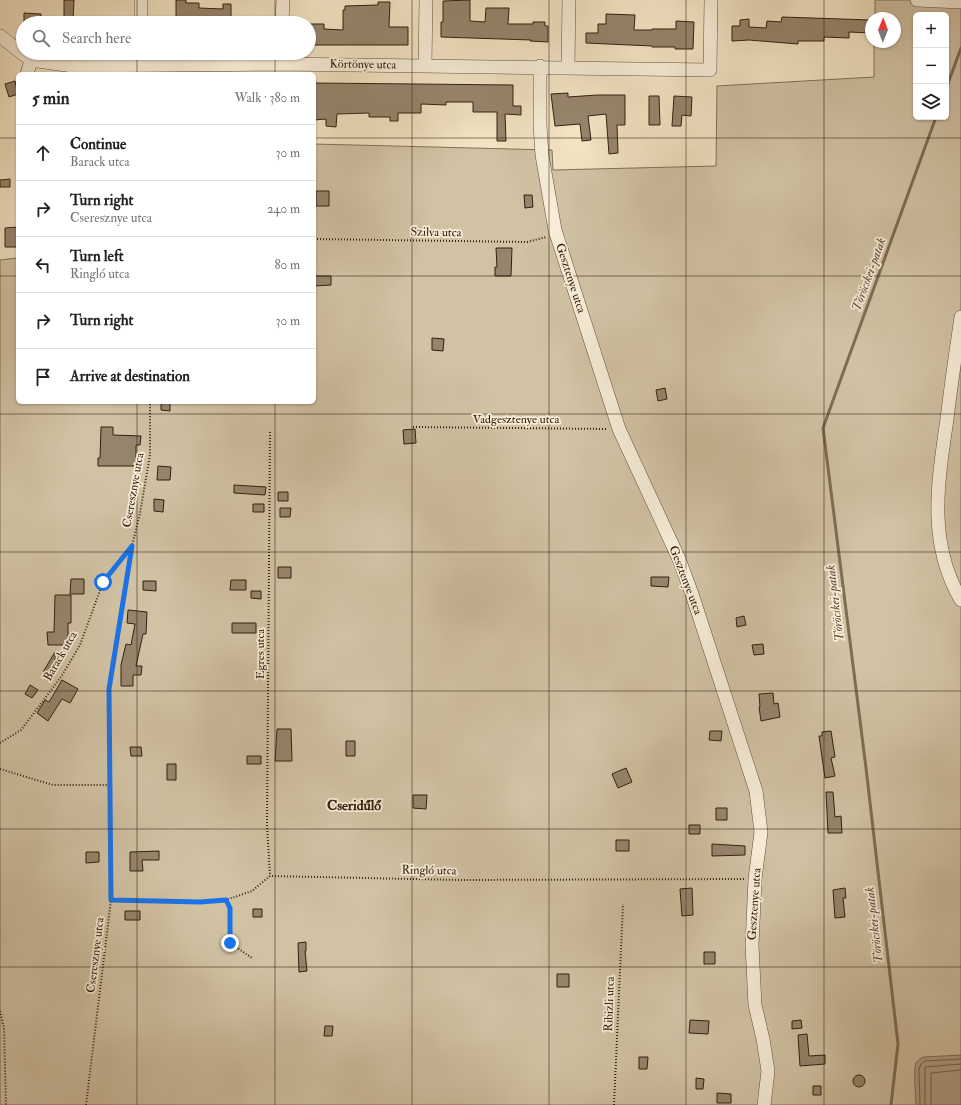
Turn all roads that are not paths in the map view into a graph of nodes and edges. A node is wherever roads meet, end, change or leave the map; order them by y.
1 (141, 0) edge
2 (283, 0) edge
3 (426, 0) edge
4 (569, 0) edge
5 (711, 0) edge
6 (917, 0) edge
7 (961, 2) edge
8 (141, 16) edge
9 (282, 16) edge
10 (0, 36) edge
11 (16, 48) edge
12 (31, 60) joint
13 (131, 60) edge
14 (316, 60) edge
15 (425, 65) junction
16 (540, 66) junction
17 (568, 67) junction
18 (28, 72) edge
19 (961, 317) edge
20 (961, 600) edge
21 (764, 1105) edge

1 - 8 street
2 - 9 street
3 - 15 street
4 - 17 street
5 - 17 street, Körtönye utca
6 - 7 street
10 - 11 street
12 - 13 street, Körtönye utca
12 - 18 street
14 - 15 street, Körtönye utca
15 - 16 street, Körtönye utca
16 - 17 street, Körtönye utca
16 - 21 street, Gesztenye utca
19 - 20 street

